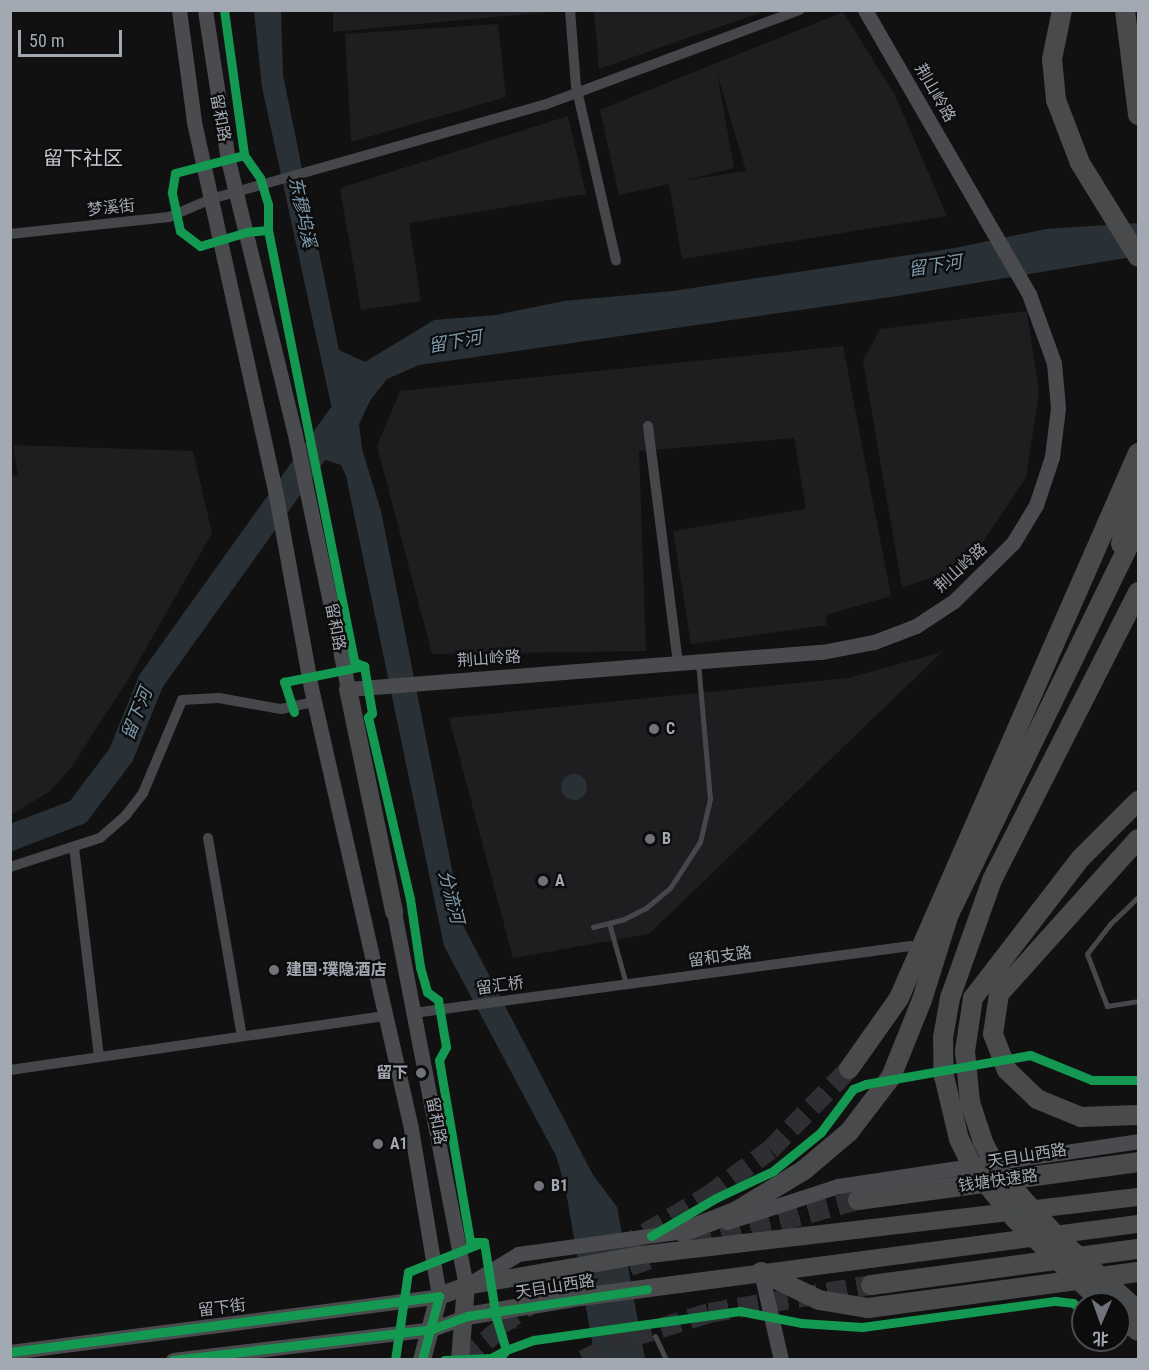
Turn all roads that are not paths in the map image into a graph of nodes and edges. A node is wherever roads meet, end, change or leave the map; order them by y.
1 (179, 10) edge
2 (206, 10) edge
3 (570, 10) edge
4 (800, 10) edge
5 (865, 10) edge
6 (1062, 10) edge
7 (1125, 10) edge
8 (1132, 10) edge
9 (1138, 29) edge
10 (577, 92) junction
11 (1138, 115) edge
12 (238, 192) junction
13 (211, 199) junction
14 (10, 234) edge
15 (1138, 256) edge
16 (616, 260) dead end
17 (648, 426) dead end
18 (1138, 453) edge
19 (1138, 465) edge
20 (1138, 526) edge
21 (1114, 576) junction
22 (1138, 592) edge
23 (698, 662) junction
24 (678, 664) junction
25 (348, 689) junction
26 (314, 702) junction
27 (1138, 801) edge
28 (208, 838) dead end
29 (1138, 839) edge
30 (74, 847) junction
31 (10, 867) edge
32 (1138, 897) edge
33 (393, 912) joint
34 (609, 923) junction
35 (593, 927) dead end
36 (910, 946) dead end
37 (626, 984) junction
38 (534, 996) joint
39 (1138, 1001) edge
40 (414, 1013) junction
41 (386, 1016) junction
42 (242, 1036) junction
43 (99, 1057) junction
44 (849, 1069) tunnel mouth
45 (10, 1070) edge
46 (1138, 1115) edge
47 (1138, 1141) edge
48 (1138, 1162) edge
49 (1138, 1197) edge
50 (858, 1200) tunnel mouth
51 (1138, 1224) edge
52 (683, 1232) junction
53 (638, 1247) junction
54 (1138, 1249) edge
55 (761, 1272) junction
56 (1138, 1272) edge
57 (871, 1285) tunnel mouth
58 (466, 1286) junction
59 (1091, 1292) edge
60 (439, 1296) junction
61 (1138, 1311) edge
62 (467, 1316) junction
63 (432, 1329) junction
64 (655, 1336) dead end
65 (10, 1352) edge
66 (173, 1359) edge
67 (422, 1359) edge
68 (460, 1359) edge
69 (666, 1359) edge
70 (781, 1359) edge

1 - 13 main road, 留和路
2 - 12 main road, 留和路
3 - 10 street
4 - 10 street, 梦溪街
5 - 23 main road, 荆山岭路
6 - 15 highway
7 - 11 highway
8 - 9 highway
10 - 12 street, 梦溪街
10 - 16 street
12 - 13 street, 梦溪街
12 - 25 main road, 留和路
13 - 14 street, 梦溪街
13 - 26 main road, 留和路
17 - 24 street
18 - 44 highway
19 - 21 highway
20 - 21 highway
21 - 52 highway
22 - 59 highway, bridge
23 - 24 main road, 荆山岭路
23 - 34 lane
24 - 25 main road, 荆山岭路
25 - 33 main road, 留和路
26 - 30 street
26 - 41 main road, 留和路
27 - 61 highway, bridge
28 - 42 street
29 - 46 highway
30 - 31 street
30 - 43 street
32 - 39 lane
33 - 40 main road, 留和路
34 - 35 lane
34 - 37 lane
36 - 37 street, 留和支路
37 - 38 street, 留和支路
38 - 40 street, 留汇桥
40 - 58 main road, 留和路
41 - 42 street
41 - 60 main road, 留和路
42 - 43 street
43 - 45 street
47 - 52 main road, 天目山西路
48 - 50 highway, 钱塘快速路
49 - 53 main road, 天目山西路
51 - 55 main road, 天目山西路
52 - 53 main road, 天目山西路
53 - 58 main road, 天目山西路, bridge
53 - 58 main road, 天目山西路
54 - 57 highway
55 - 56 highway
55 - 62 main road, 天目山西路
55 - 70 main road
58 - 60 main road, 天目山西路
58 - 62 main road, 留和路
60 - 63 main road
60 - 65 main road, 留下街
62 - 63 main road
62 - 68 main road, 留和路
63 - 66 main road
63 - 67 main road
64 - 69 lane

